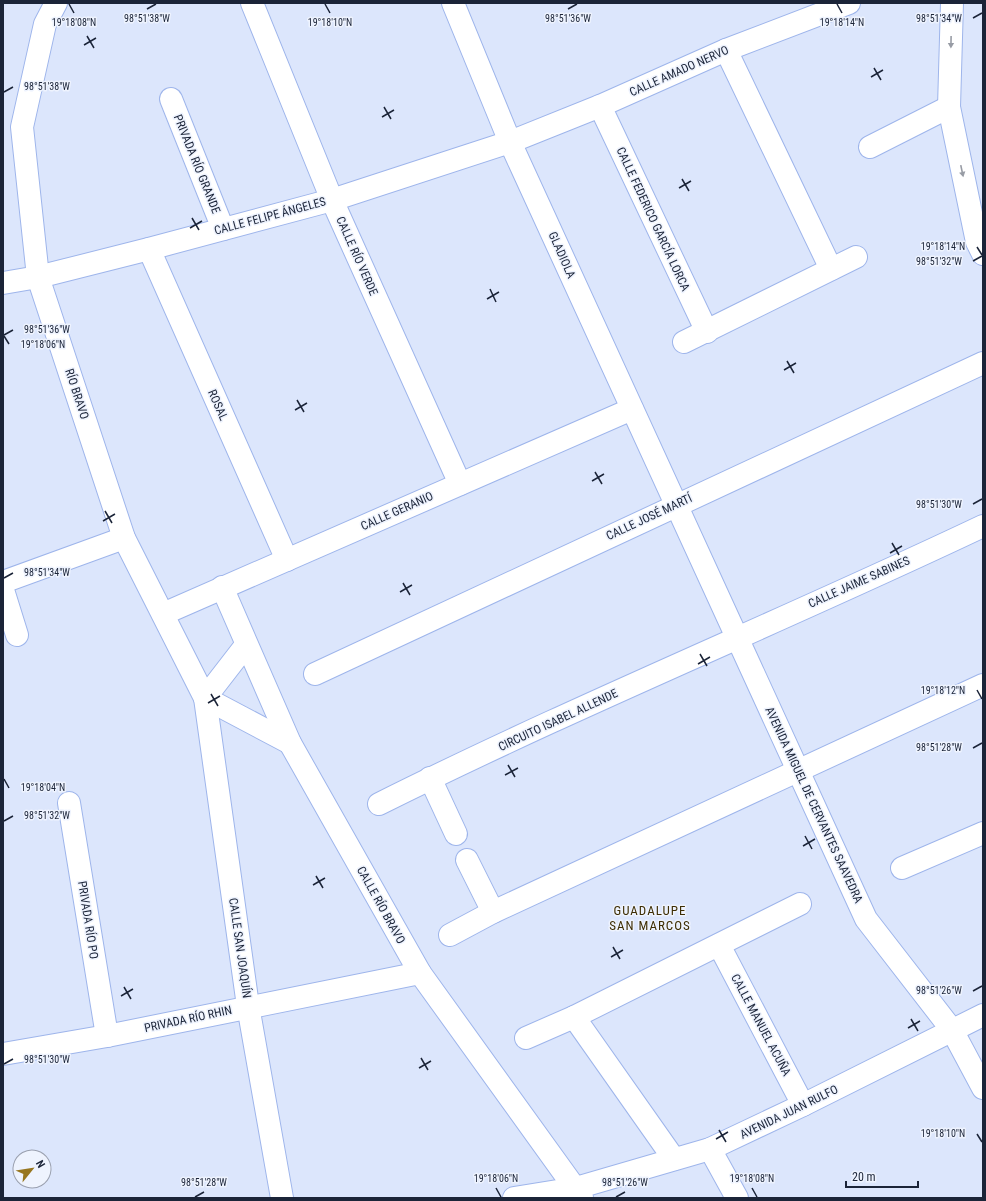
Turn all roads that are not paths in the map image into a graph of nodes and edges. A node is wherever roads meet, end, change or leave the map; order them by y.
1 (56, 3) edge
2 (252, 3) edge
3 (453, 3) edge
4 (849, 3) edge
5 (952, 3) edge
6 (726, 50) junction
7 (171, 99) dead end
8 (600, 106) junction
9 (949, 107) junction
10 (510, 142) junction
11 (870, 146) dead end
12 (332, 200) junction
13 (223, 229) junction
14 (149, 249) junction
15 (983, 254) edge
16 (856, 257) dead end
17 (831, 269) junction
18 (38, 277) junction
19 (3, 283) edge
20 (707, 332) junction
21 (684, 342) dead end
22 (983, 363) edge
23 (632, 409) junction
24 (460, 484) junction
25 (677, 504) junction
26 (982, 528) edge
27 (124, 538) junction
28 (288, 560) junction
29 (3, 582) edge
30 (222, 587) junction
31 (3, 590) edge
32 (163, 614) junction
33 (17, 635) dead end
34 (738, 637) junction
35 (246, 645) junction
36 (315, 674) dead end
37 (983, 686) edge
38 (205, 698) junction
39 (290, 743) junction
40 (798, 772) junction
41 (430, 778) junction
42 (69, 803) dead end
43 (379, 804) dead end
44 (983, 833) edge
45 (456, 834) dead end
46 (467, 860) dead end
47 (902, 868) dead end
48 (800, 904) dead end
49 (493, 912) junction
50 (450, 934) dead end
51 (718, 945) junction
52 (420, 973) junction
53 (248, 1006) junction
54 (983, 1015) edge
55 (574, 1017) junction
56 (952, 1030) junction
57 (107, 1036) junction
58 (526, 1038) dead end
59 (3, 1054) edge
60 (983, 1088) edge
61 (803, 1105) junction
62 (710, 1149) junction
63 (674, 1159) junction
64 (579, 1193) edge
65 (282, 1198) edge
66 (514, 1198) edge
67 (737, 1198) edge

1 - 18 street, RÍO BRAVO
2 - 12 street, CALLE RÍO VERDE
3 - 10 street, GLADIOLA
4 - 6 street, CALLE AMADO NERVO
5 -> 9 street
6 - 8 street, CALLE AMADO NERVO
6 - 17 street
7 - 13 street, PRIVADA RÍO GRANDE
8 - 10 street, CALLE AMADO NERVO
8 - 20 street, CALLE FEDERICO GARCÍA LORCA
9 - 11 street
9 -> 15 street
10 - 12 street, CALLE FELIPE ÁNGELES
10 - 23 street, GLADIOLA
12 - 13 street, CALLE FELIPE ÁNGELES
12 - 24 street, CALLE RÍO VERDE
13 - 14 street, CALLE FELIPE ÁNGELES
14 - 18 street, CALLE FELIPE ÁNGELES
14 - 28 street, ROSAL
16 - 17 street
17 - 20 street
18 - 19 street, CALLE FELIPE ÁNGELES
18 - 27 street, RÍO BRAVO
20 - 21 street
22 - 25 street, CALLE JOSÉ MARTÍ
23 - 24 street, CALLE GERANIO
23 - 25 street, GLADIOLA
24 - 28 street, CALLE GERANIO
25 - 34 street, AVENIDA MIGUEL DE CERVANTES SAAVEDRA
25 - 36 street, CALLE JOSÉ MARTÍ
26 - 34 street, CALLE JAIME SABINES
27 - 29 street
27 - 32 street, RÍO BRAVO
28 - 30 street, CALLE GERANIO
30 - 32 street, CALLE GERANIO
30 - 35 street, CALLE RÍO BRAVO
31 - 33 street
32 - 38 street, RÍO BRAVO
34 - 40 street, AVENIDA MIGUEL DE CERVANTES SAAVEDRA
34 - 41 street, CIRCUITO ISABEL ALLENDE
35 - 38 street
35 - 39 street, CALLE RÍO BRAVO
37 - 40 street
38 - 39 street
38 - 53 street, CALLE SAN JOAQUÍN
39 - 52 street, CALLE RÍO BRAVO
40 - 49 street
40 - 56 street, AVENIDA MIGUEL DE CERVANTES SAAVEDRA
41 - 43 street, CIRCUITO ISABEL ALLENDE
41 - 45 street
42 - 57 street, PRIVADA RÍO PO
44 - 47 street
46 - 49 street
48 - 51 street
49 - 50 street
51 - 55 street
51 - 61 street, CALLE MANUEL ACUÑA
52 - 53 street, PRIVADA RÍO RHIN
52 - 64 street, CALLE RÍO BRAVO
53 - 57 street, PRIVADA RÍO RHIN
53 - 65 street, CALLE SAN JOAQUÍN
54 - 56 street, AVENIDA JUAN RULFO
55 - 58 street
55 - 63 street
56 - 60 street, AVENIDA MIGUEL DE CERVANTES SAAVEDRA
56 - 61 street, AVENIDA JUAN RULFO
57 - 59 street, PRIVADA RÍO RHIN
61 - 62 street, AVENIDA JUAN RULFO
62 - 63 street, AVENIDA JUAN RULFO
62 - 67 street
63 - 64 street, AVENIDA JUAN RULFO
64 - 66 street, AVENIDA JUAN RULFO

